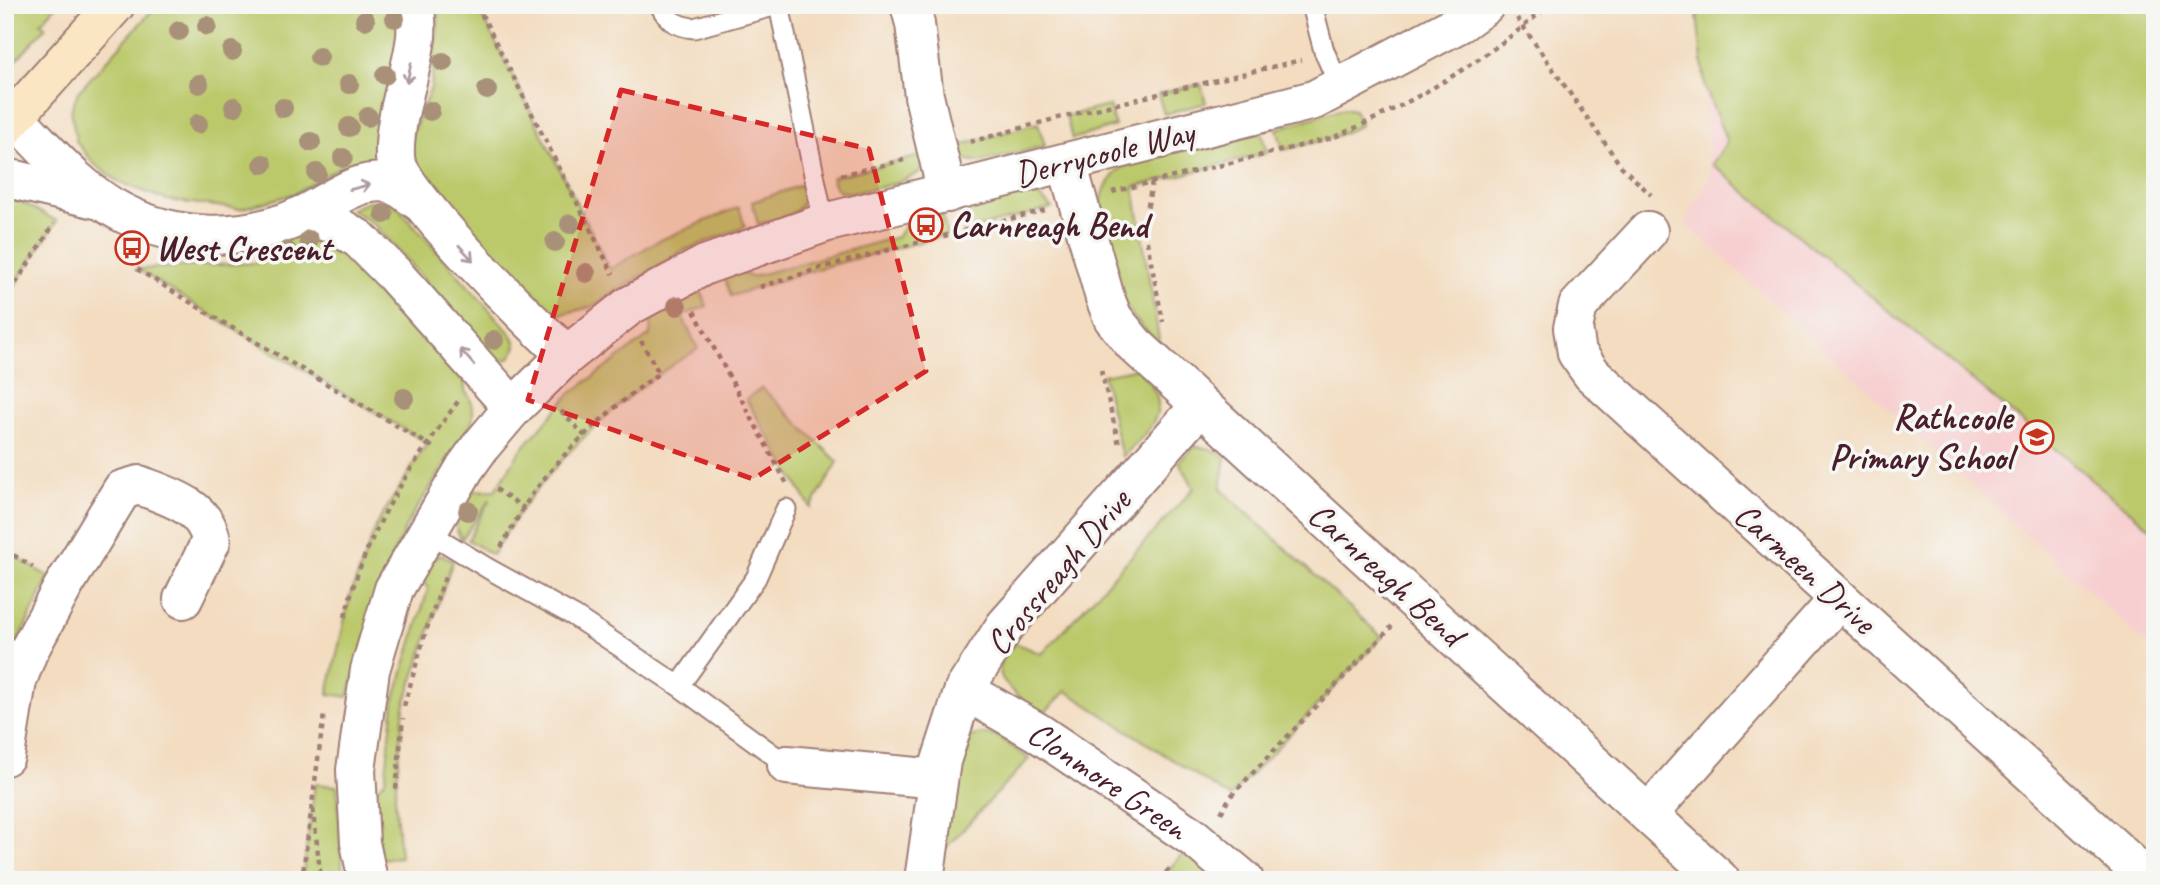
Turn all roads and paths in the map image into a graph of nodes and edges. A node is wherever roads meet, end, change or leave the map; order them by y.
1 (115, 5) edge
2 (415, 5) edge
3 (477, 5) edge
4 (660, 5) edge
5 (778, 5) edge
6 (910, 5) edge
7 (1312, 5) edge
8 (1500, 11) edge
9 (1324, 51) junction
10 (1340, 87) junction
11 (9, 122) edge
12 (939, 152) junction
13 (1067, 163) junction
14 (5, 180) edge
15 (817, 181) junction
16 (1152, 182) dead end
17 (947, 193) junction
18 (98, 200) junction
19 (420, 202) junction
20 (1052, 208) dead end
21 (300, 216) junction
22 (57, 221) dead end
23 (824, 223) junction
24 (1648, 231) joint
25 (137, 268) dead end
26 (755, 289) dead end
27 (5, 300) edge
28 (700, 309) dead end
29 (694, 311) junction
30 (682, 316) dead end
31 (640, 327) junction
32 (631, 349) dead end
33 (567, 355) junction
34 (1101, 370) dead end
35 (1164, 373) junction
36 (564, 401) dead end
37 (1200, 406) junction
38 (513, 408) junction
39 (558, 408) junction
40 (551, 416) dead end
41 (585, 436) junction
42 (464, 468) junction
43 (502, 480) dead end
44 (1129, 488) junction
45 (524, 508) junction
46 (786, 509) joint
47 (428, 532) junction
48 (460, 551) junction
49 (489, 569) junction
50 (183, 599) dead end
51 (1839, 599) junction
52 (1416, 600) junction
53 (679, 685) junction
54 (964, 690) junction
55 (5, 756) edge
56 (787, 765) joint
57 (938, 779) junction
58 (395, 796) dead end
59 (312, 802) dead end
60 (1648, 814) junction
61 (1205, 845) junction
62 (321, 880) edge
63 (368, 880) edge
64 (924, 880) edge
65 (1244, 880) edge
66 (1720, 880) edge
67 (2149, 880) edge

1 - 11 street
2 -> 19 street
3 - 31 path
4 - 5 lane
5 - 15 lane
6 - 12 street
7 - 9 lane
8 - 10 street, Derrycoole Way
8 - 24 path
9 - 10 lane
9 - 12 path
10 - 13 street, Derrycoole Way
11 - 18 street
12 - 15 path
12 - 17 street
13 - 17 street, Derrycoole Way
13 - 35 street, Carnreagh Bend
14 - 18 street
15 - 23 lane
16 - 35 path
17 - 23 street, Derrycoole Way
18 - 21 street
21 -> 19 street
19 -> 33 street
20 - 26 path
38 -> 21 street
22 - 27 path
23 - 31 street, Derrycoole Way
24 - 51 street, Carmeen Drive
25 - 42 path
28 - 29 path
29 - 30 path
29 - 46 path
31 - 32 path
31 - 33 street, Derrycoole Way
31 - 41 path
33 - 38 street
34 - 44 path
35 - 37 street, Carnreagh Bend
36 - 39 path
37 - 44 street, Crossreagh Drive
37 - 52 street, Carnreagh Bend
38 - 42 street
39 - 40 path
39 - 41 path
41 - 45 path
42 - 47 street
43 - 45 path
44 - 54 street, Crossreagh Drive
45 - 49 path
46 - 53 lane
47 - 48 lane
47 - 63 street
48 - 49 lane
48 - 58 path
49 - 53 lane
50 - 55 street
51 - 60 street
51 - 67 street, Carmeen Drive
52 - 60 street, Carnreagh Bend
52 - 61 path
53 - 56 lane
54 - 57 street, Crossreagh Drive
54 - 61 street, Clonmore Green
56 - 57 street
57 - 64 street, Crossreagh Drive
59 - 62 path
60 - 66 street, Carnreagh Bend
61 - 65 street, Clonmore Green

